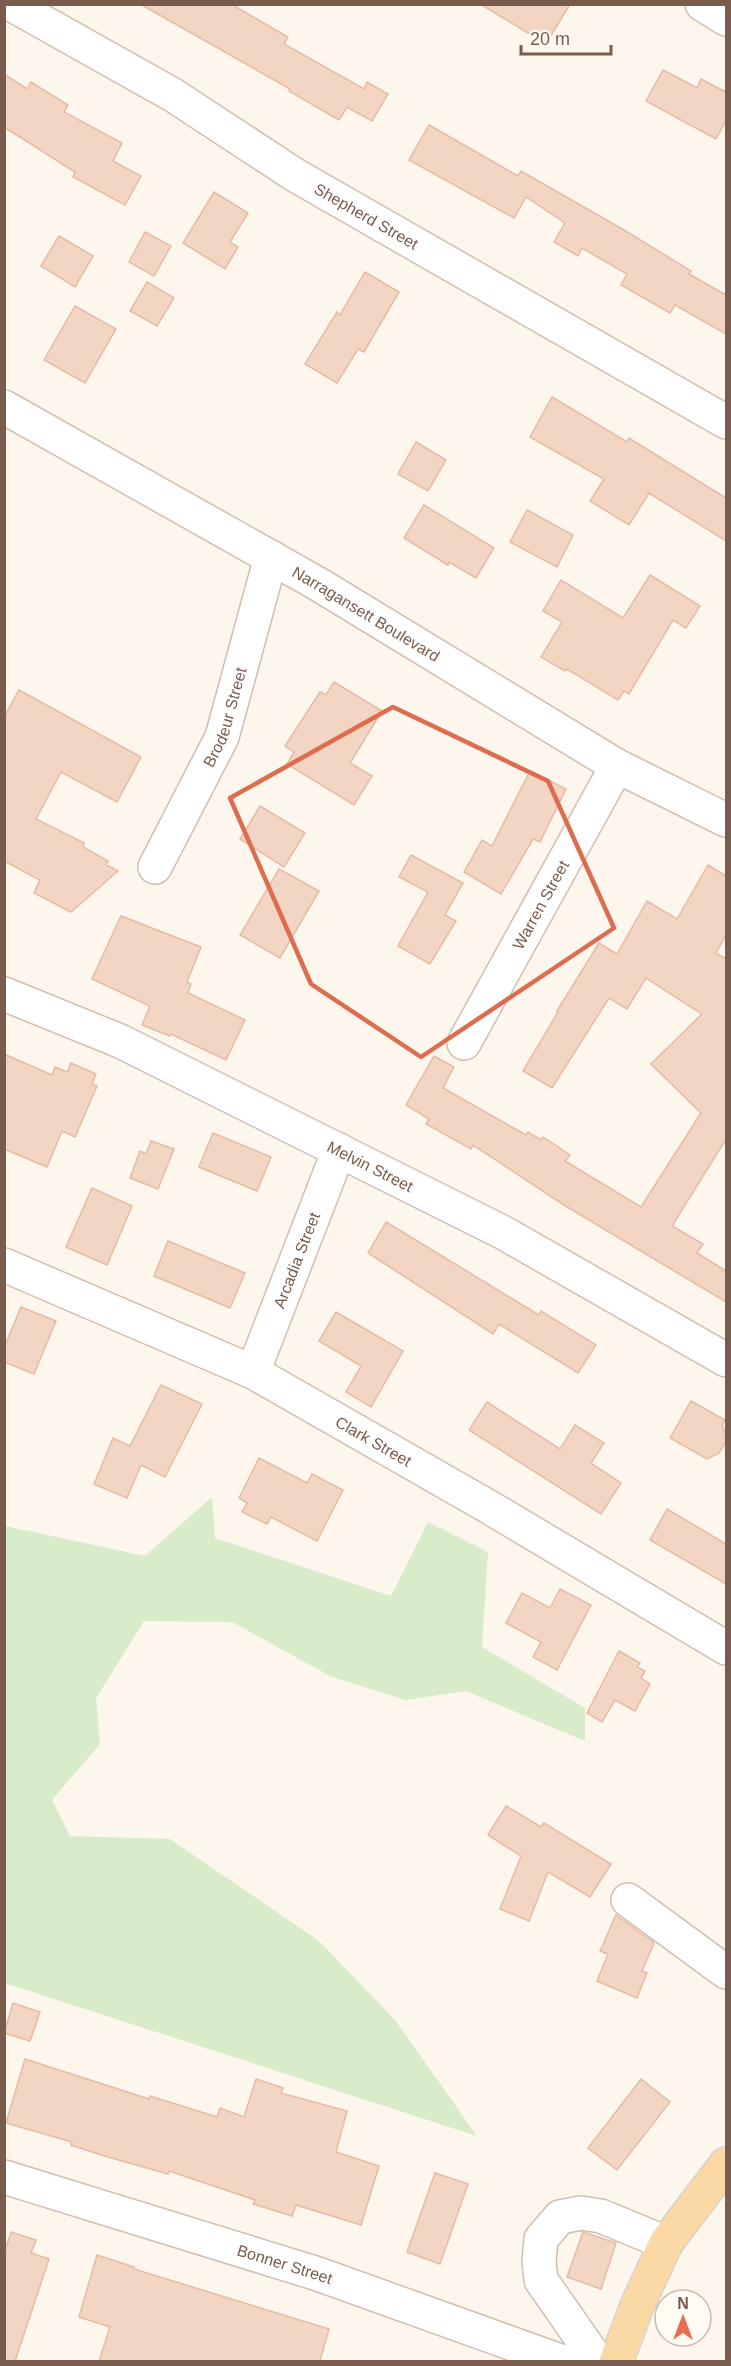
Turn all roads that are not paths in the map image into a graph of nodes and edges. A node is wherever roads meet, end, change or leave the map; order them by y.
1 (11, 4) edge
2 (702, 4) edge
3 (726, 19) edge
4 (4, 407) edge
5 (726, 422) edge
6 (271, 557) junction
7 (617, 766) junction
8 (726, 820) edge
9 (155, 867) dead end
10 (4, 994) edge
11 (464, 1043) dead end
12 (339, 1150) junction
13 (4, 1265) edge
14 (726, 1360) edge
15 (253, 1372) junction
16 (726, 1648) edge
17 (628, 1900) dead end
18 (726, 1972) edge
19 (726, 2164) edge
20 (4, 2177) edge
21 (666, 2243) junction
22 (563, 2361) edge
23 (598, 2361) edge
24 (616, 2361) edge

1 - 5 street, Shepherd Street
2 - 3 street
4 - 6 street, Narragansett Boulevard
6 - 7 street, Narragansett Boulevard
6 - 9 street, Brodeur Street
7 - 8 street, Narragansett Boulevard
7 - 11 street, Warren Street
10 - 12 street, Melvin Street
12 - 14 street, Melvin Street
12 - 15 street, Arcadia Street
13 - 15 street, Clark Street
15 - 16 street, Clark Street
17 - 18 street
19 - 21 main road
20 - 22 street, Bonner Street
21 - 23 street
21 - 24 main road

